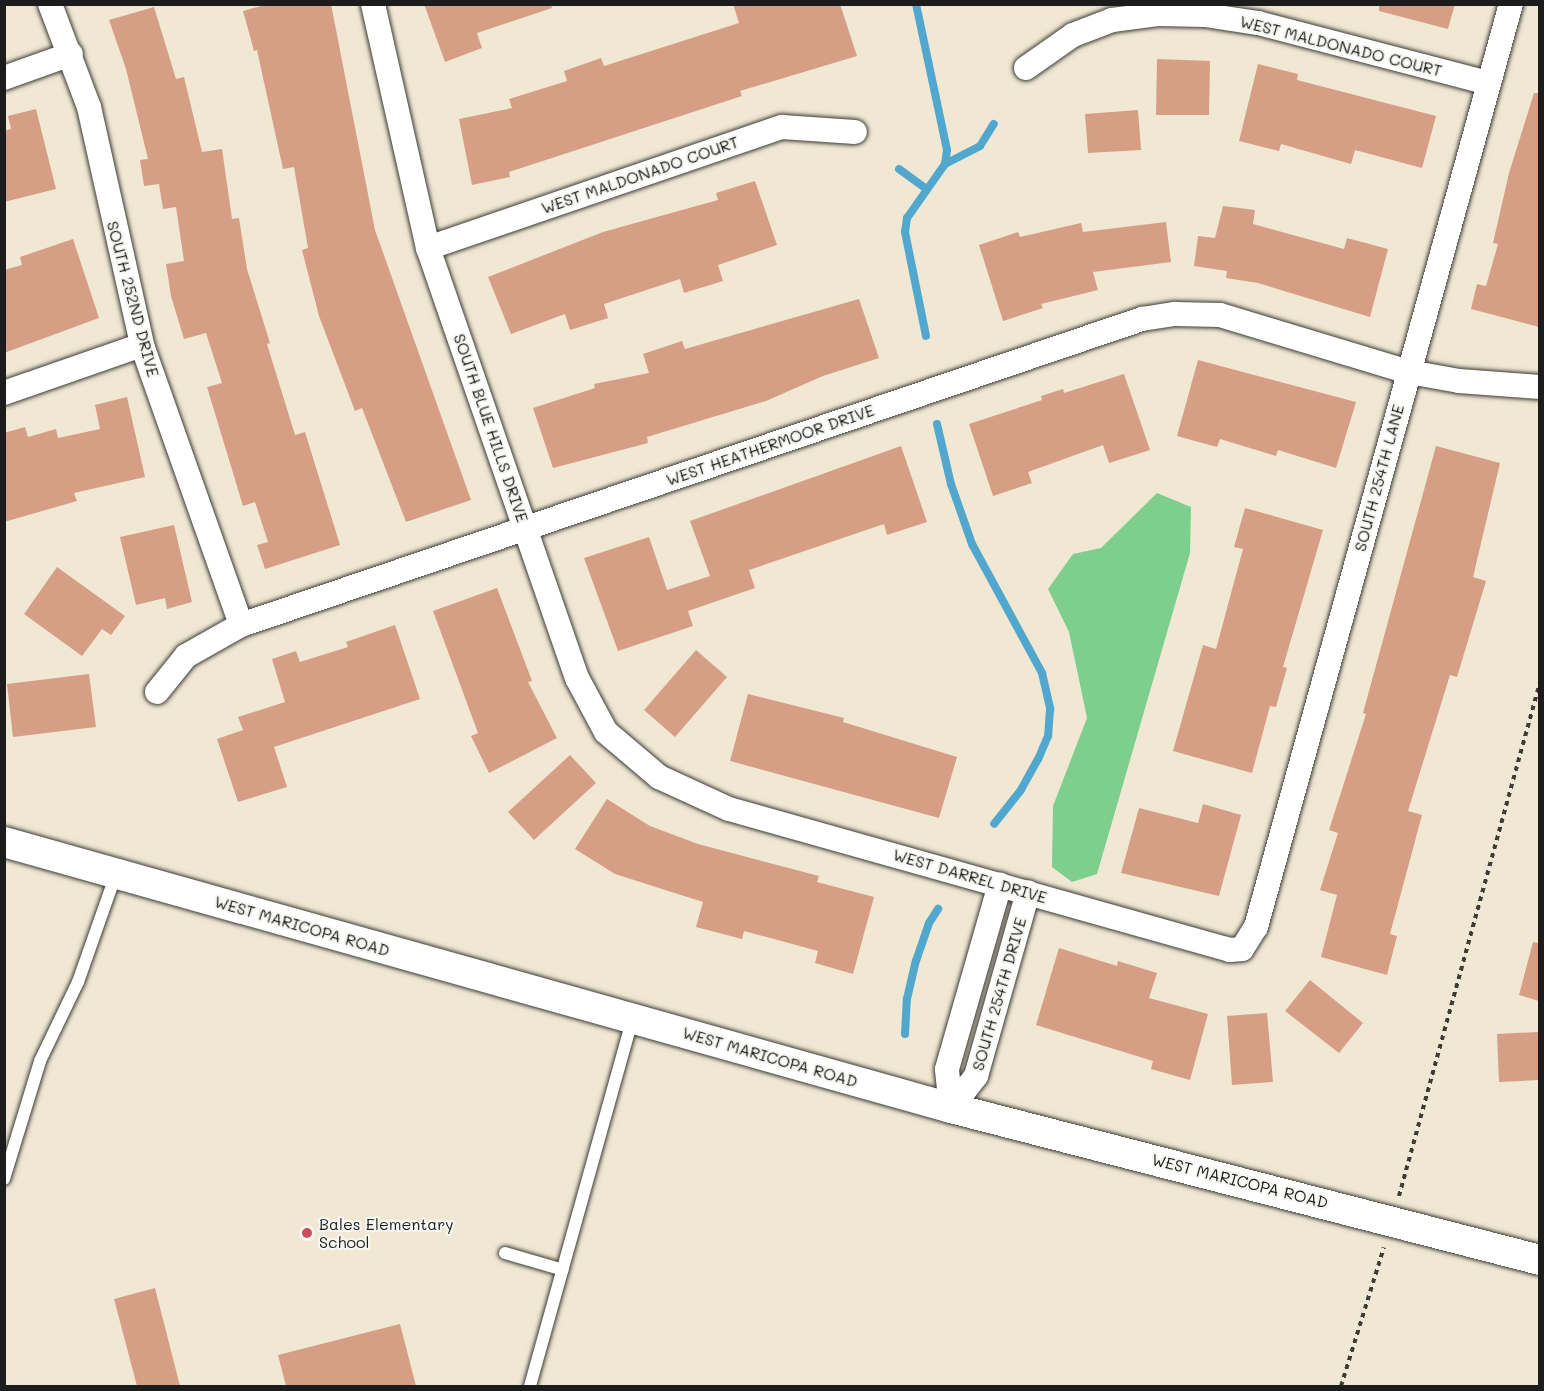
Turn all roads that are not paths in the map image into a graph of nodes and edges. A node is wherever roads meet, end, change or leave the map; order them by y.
1 (50, 4) edge
2 (374, 4) edge
3 (1511, 4) edge
4 (71, 54) junction
5 (1026, 68) dead end
6 (4, 78) edge
7 (1488, 83) junction
8 (855, 132) dead end
9 (428, 248) junction
10 (142, 345) junction
11 (1409, 372) junction
12 (1539, 387) edge
13 (4, 393) edge
14 (526, 530) junction
15 (241, 625) junction
16 (157, 692) dead end
17 (698, 798) joint
18 (4, 842) edge
19 (117, 873) junction
20 (1000, 884) junction
21 (1028, 892) junction
22 (1242, 949) joint
23 (633, 1018) junction
24 (951, 1108) junction
25 (4, 1179) edge
26 (505, 1253) dead end
27 (1539, 1260) edge
28 (563, 1270) junction
29 (530, 1386) edge

1 - 4 street, SOUTH 252ND DRIVE
2 - 9 street, SOUTH BLUE HILLS DRIVE
3 - 7 street, SOUTH 254TH LANE
4 - 6 street
4 - 10 street, SOUTH 252ND DRIVE
5 - 7 street, WEST MALDONADO COURT
7 - 11 street, SOUTH 254TH LANE
8 - 9 street, WEST MALDONADO COURT
9 - 14 street, SOUTH BLUE HILLS DRIVE
10 - 13 street
10 - 15 street, SOUTH 252ND DRIVE
11 - 12 street, WEST HEATHERMOOR DRIVE
11 - 14 street, WEST HEATHERMOOR DRIVE
11 - 22 street, SOUTH 254TH LANE
14 - 15 street, WEST HEATHERMOOR DRIVE
14 - 17 street, SOUTH BLUE HILLS DRIVE
15 - 16 street, WEST HEATHERMOOR DRIVE
17 - 20 street, WEST DARREL DRIVE
18 - 19 street, WEST MARICOPA ROAD
19 - 23 street, WEST MARICOPA ROAD
19 - 25 lane
20 - 21 street, WEST DARREL DRIVE
20 - 24 street, SOUTH 254TH DRIVE
21 - 22 street, WEST DARREL DRIVE
21 - 24 street, SOUTH 254TH DRIVE
23 - 24 street, WEST MARICOPA ROAD
23 - 28 lane
24 - 27 street, WEST MARICOPA ROAD
26 - 28 lane
28 - 29 lane

